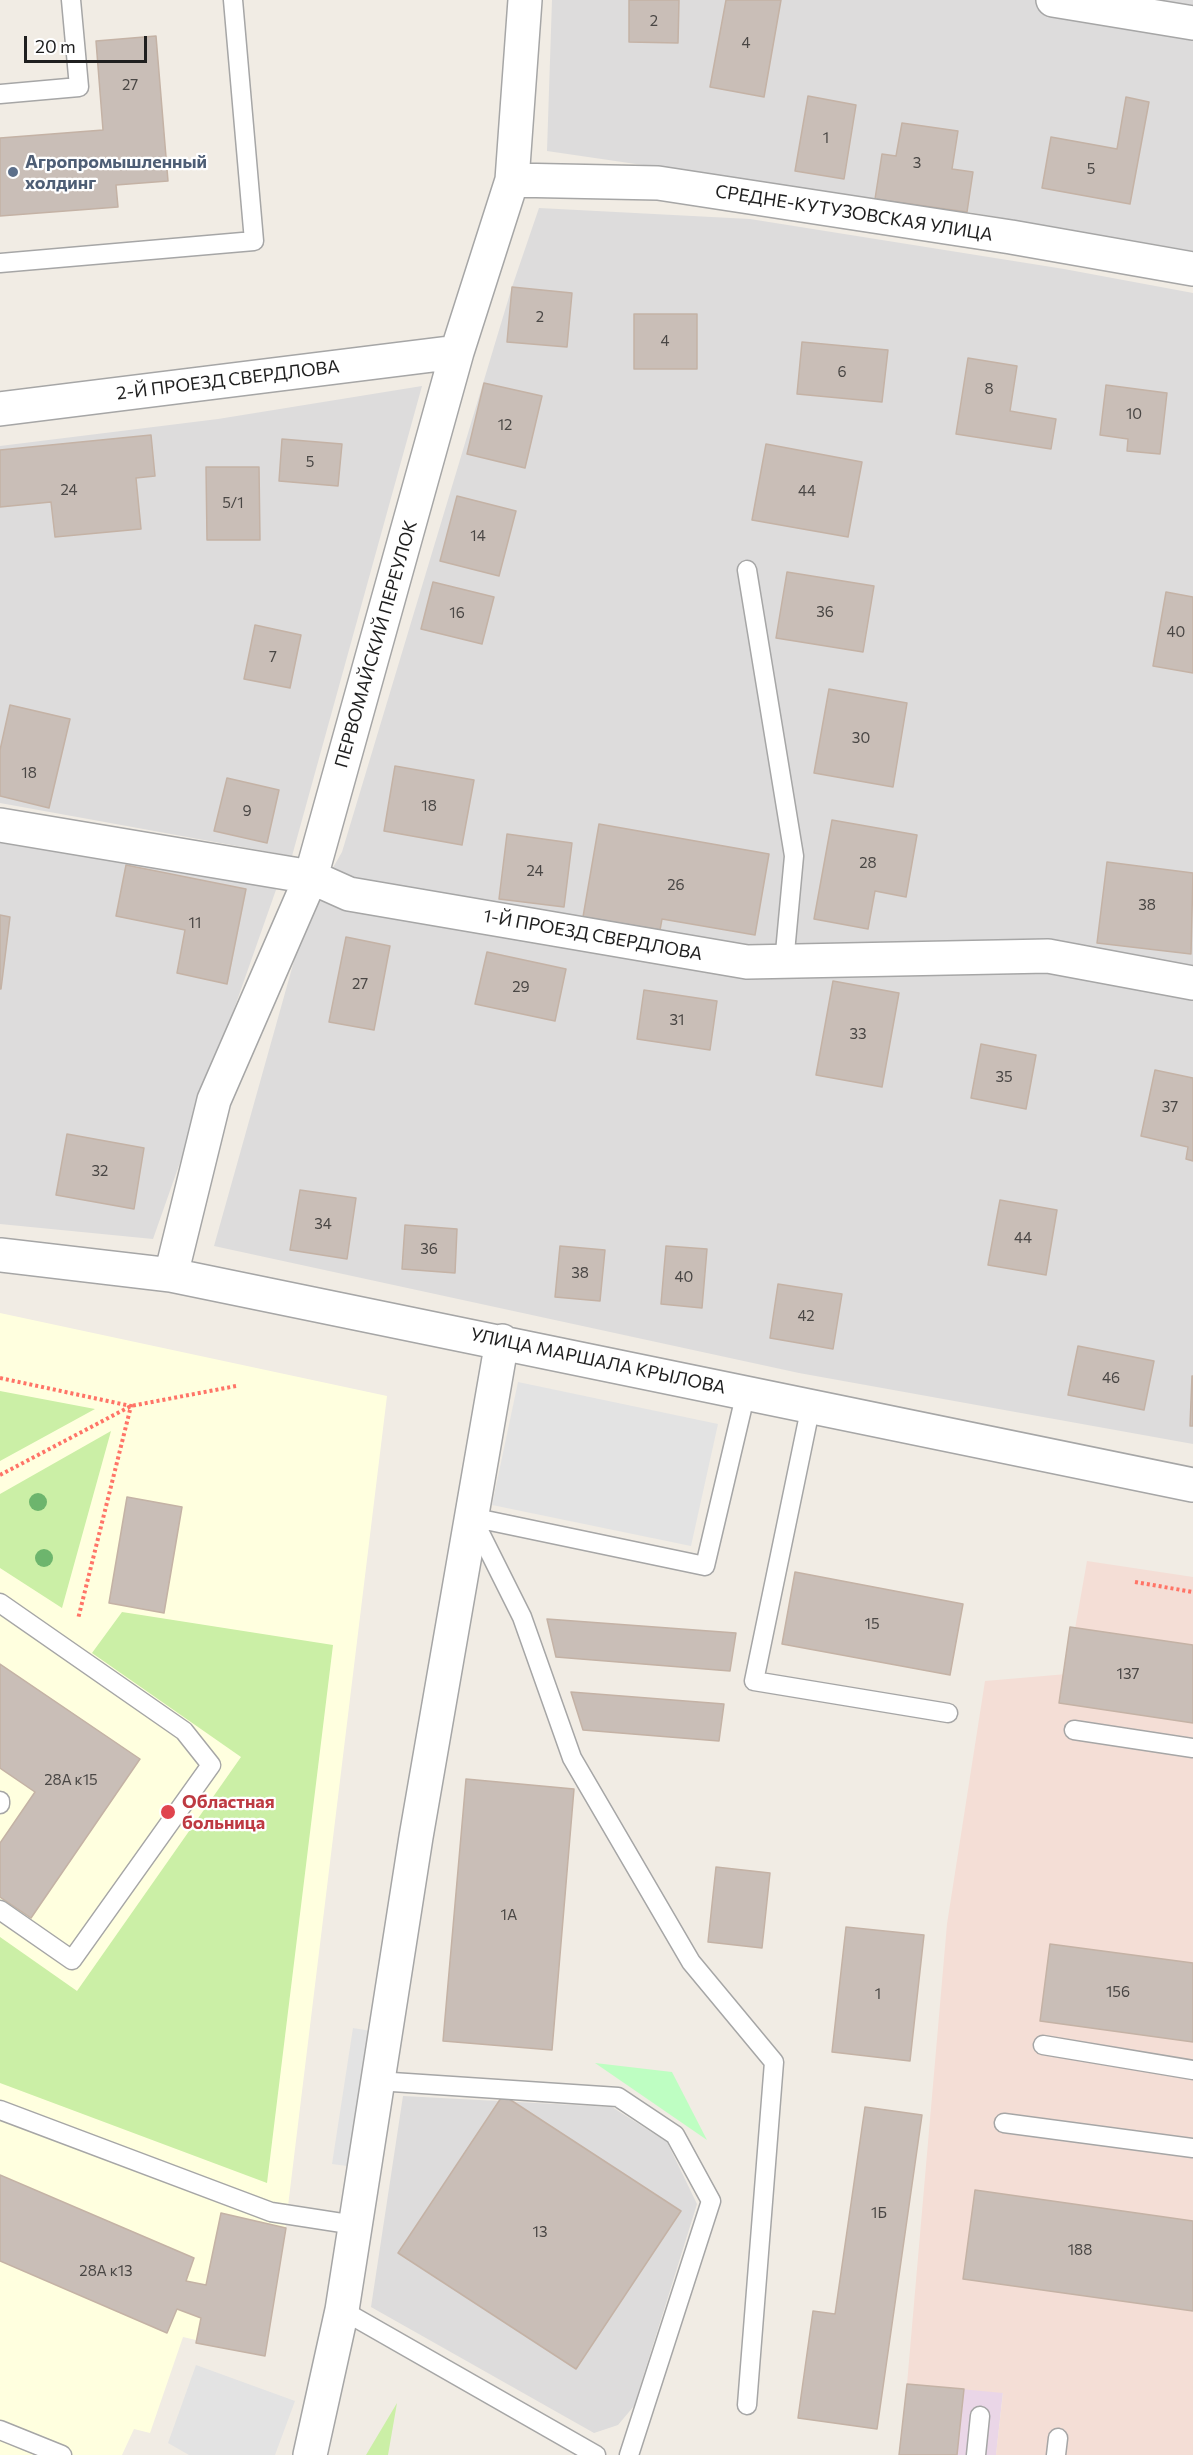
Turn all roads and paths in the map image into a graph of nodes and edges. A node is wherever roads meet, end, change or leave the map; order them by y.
1 (71, 0) edge
2 (233, 0) edge
3 (525, 0) edge
4 (1053, 0) edge
5 (1193, 23) edge
6 (0, 94) edge
7 (512, 180) junction
8 (0, 263) edge
9 (1193, 269) edge
10 (457, 352) junction
11 (0, 409) edge
12 (747, 570) dead end
13 (0, 825) edge
14 (311, 877) junction
15 (784, 963) junction
16 (1193, 983) edge
17 (0, 1255) edge
18 (171, 1275) junction
19 (502, 1341) junction
20 (0, 1378) edge
21 (236, 1386) dead end
22 (746, 1392) junction
23 (811, 1405) junction
24 (131, 1406) junction
25 (0, 1475) edge
26 (1193, 1485) edge
27 (471, 1517) junction
28 (1135, 1582) dead end
29 (1193, 1592) edge
30 (0, 1603) edge
31 (70, 1652) junction
32 (948, 1713) dead end
33 (1074, 1730) dead end
34 (1193, 1748) edge
35 (0, 1910) edge
36 (1043, 2045) dead end
37 (1193, 2070) edge
38 (377, 2081) junction
39 (0, 2110) edge
40 (1004, 2123) dead end
41 (1193, 2148) edge
42 (355, 2225) junction
43 (342, 2310) junction
44 (747, 2405) dead end
45 (980, 2416) dead end
46 (0, 2430) edge
47 (62, 2455) edge
48 (310, 2455) edge
49 (596, 2455) edge
50 (629, 2455) edge
51 (976, 2455) edge

1 - 6 lane
2 - 8 lane
3 - 7 street, ПЕРВОМАЙСКИЙ ПЕРЕУЛОК
4 - 5 street
7 - 9 street, СРЕДНЕ-КУТУЗОВСКАЯ УЛИЦА
7 - 10 street, ПЕРВОМАЙСКИЙ ПЕРЕУЛОК
10 - 11 street, 2-Й ПРОЕЗД СВЕРДЛОВА
10 - 14 street, ПЕРВОМАЙСКИЙ ПЕРЕУЛОК
12 - 15 lane
13 - 14 street, 1-Й ПРОЕЗД СВЕРДЛОВА
14 - 15 street, 1-Й ПРОЕЗД СВЕРДЛОВА
14 - 18 street, ПЕРВОМАЙСКИЙ ПЕРЕУЛОК
15 - 16 street, 1-Й ПРОЕЗД СВЕРДЛОВА
17 - 18 street, УЛИЦА МАРШАЛА КРЫЛОВА
18 - 19 street, УЛИЦА МАРШАЛА КРЫЛОВА
19 - 22 street, УЛИЦА МАРШАЛА КРЫЛОВА
19 - 27 street
20 - 24 path
21 - 24 path
22 - 23 street, УЛИЦА МАРШАЛА КРЫЛОВА
22 - 27 lane
23 - 26 street, УЛИЦА МАРШАЛА КРЫЛОВА
23 - 32 lane
24 - 25 path
24 - 31 path
27 - 38 street
27 - 44 lane
28 - 29 path
30 - 31 lane
31 - 35 lane
33 - 34 lane
36 - 37 lane
38 - 42 street
38 - 50 lane
39 - 42 lane
40 - 41 lane
42 - 43 street
43 - 48 street
43 - 49 lane
45 - 51 lane
46 - 47 lane

